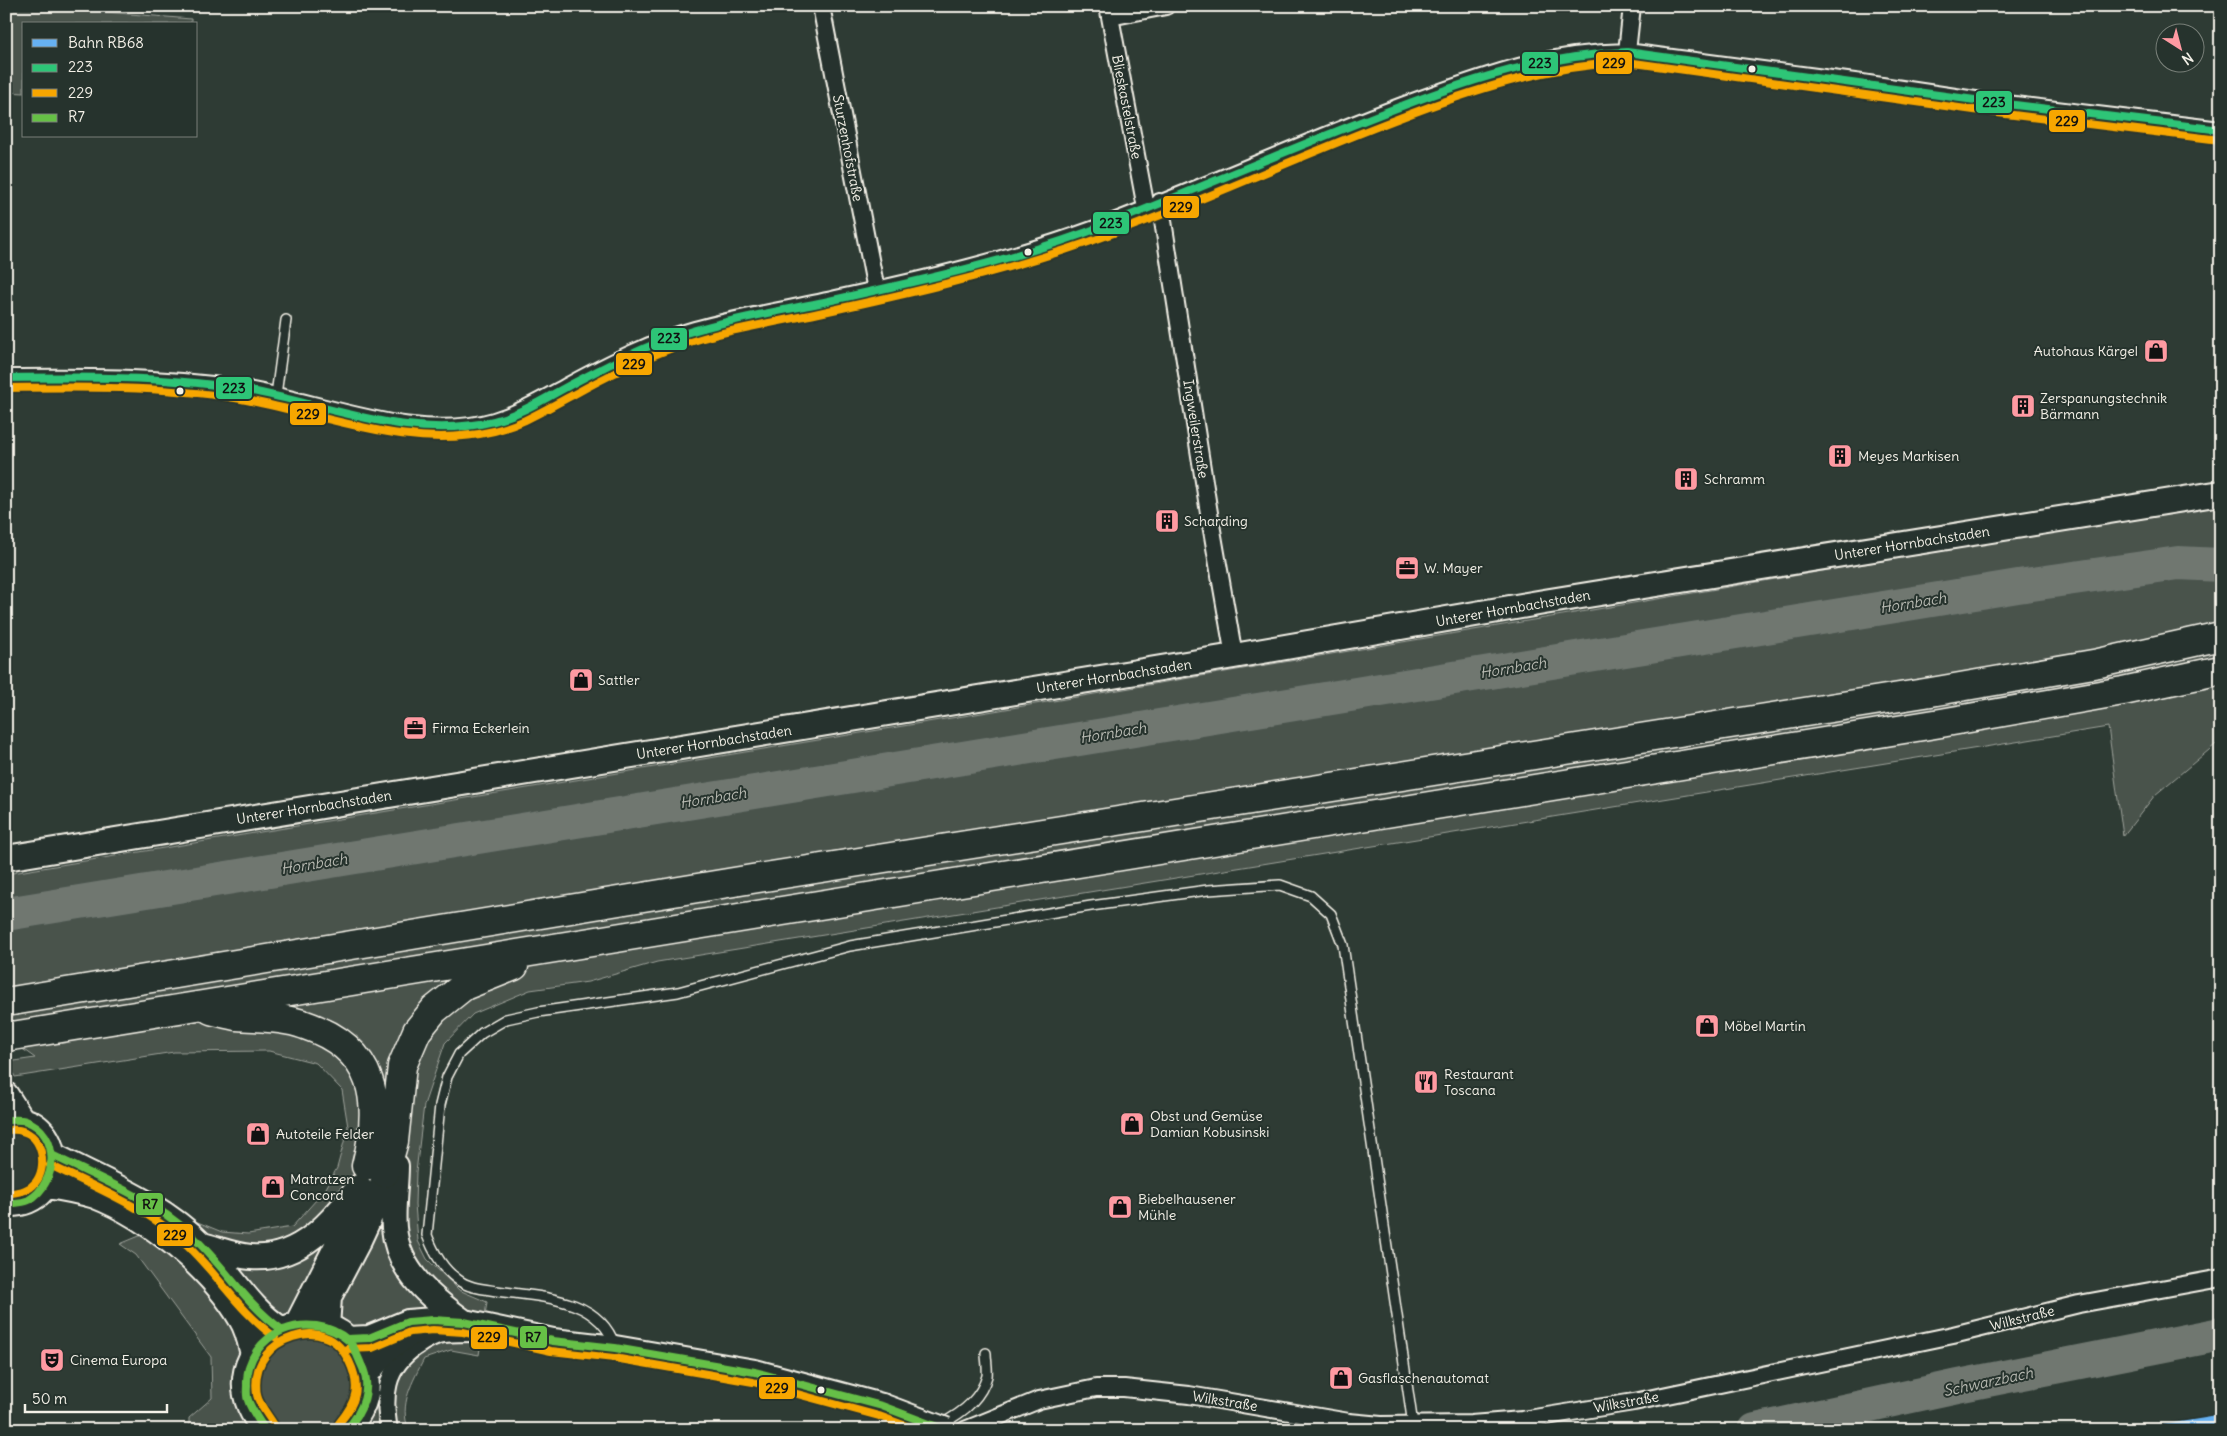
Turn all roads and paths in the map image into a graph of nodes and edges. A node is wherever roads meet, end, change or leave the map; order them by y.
1 (821, 6) edge
2 (1166, 6) edge
3 (1632, 6) edge
4 (1109, 12) edge
5 (1627, 52) junction
6 (2221, 130) edge
7 (1153, 205) junction
8 (876, 290) junction
9 (286, 320) dead end
10 (6, 378) edge
11 (276, 395) junction
12 (2221, 493) edge
13 (2221, 636) edge
14 (1234, 656) junction
15 (2221, 670) edge
16 (6, 858) edge
17 (556, 948) junction
18 (6, 1002) edge
19 (196, 1006) junction
20 (6, 1036) edge
21 (6, 1095) edge
22 (14, 1120) edge
23 (54, 1156) junction
24 (380, 1167) junction
25 (46, 1186) junction
26 (6, 1204) edge
27 (202, 1245) junction
28 (2221, 1278) edge
29 (472, 1324) junction
30 (289, 1326) junction
31 (327, 1327) junction
32 (508, 1332) junction
33 (347, 1339) junction
34 (616, 1348) junction
35 (986, 1352) dead end
36 (253, 1355) junction
37 (366, 1376) junction
38 (1413, 1425) junction
39 (265, 1430) edge
40 (346, 1430) edge
41 (389, 1430) edge
42 (932, 1430) edge
43 (946, 1430) edge
44 (965, 1430) edge

1 - 8 street, Sturzenhofstraße
2 - 4 street
3 - 5 street
4 - 7 street, Blieskastelstraße
5 - 6 street
5 - 7 street
7 - 8 street
7 - 14 street, Ingweilerstraße
8 - 11 street
9 - 11 lane
10 - 11 street
12 - 14 street, Unterer Hornbachstaden
13 - 18 highway
14 - 16 street, Unterer Hornbachstaden
15 - 17 highway
17 - 19 highway
17 - 24 highway
19 - 20 highway
19 - 24 highway
21 - 22 street
22 - 23 street
23 - 25 street
23 - 27 street
24 - 27 street
24 - 29 street
24 - 30 street
24 - 31 street
25 - 26 street
25 - 36 street
27 - 30 street
28 - 38 street, Wilkstraße
29 - 32 street
29 - 33 street
29 - 37 street
30 - 31 street
30 - 36 street
31 - 33 street
32 - 34 street
32 - 41 street
33 - 37 street
34 - 38 lane
34 - 43 street, bridge
35 - 42 lane
36 - 39 street
37 - 40 street
38 - 44 street, Wilkstraße

